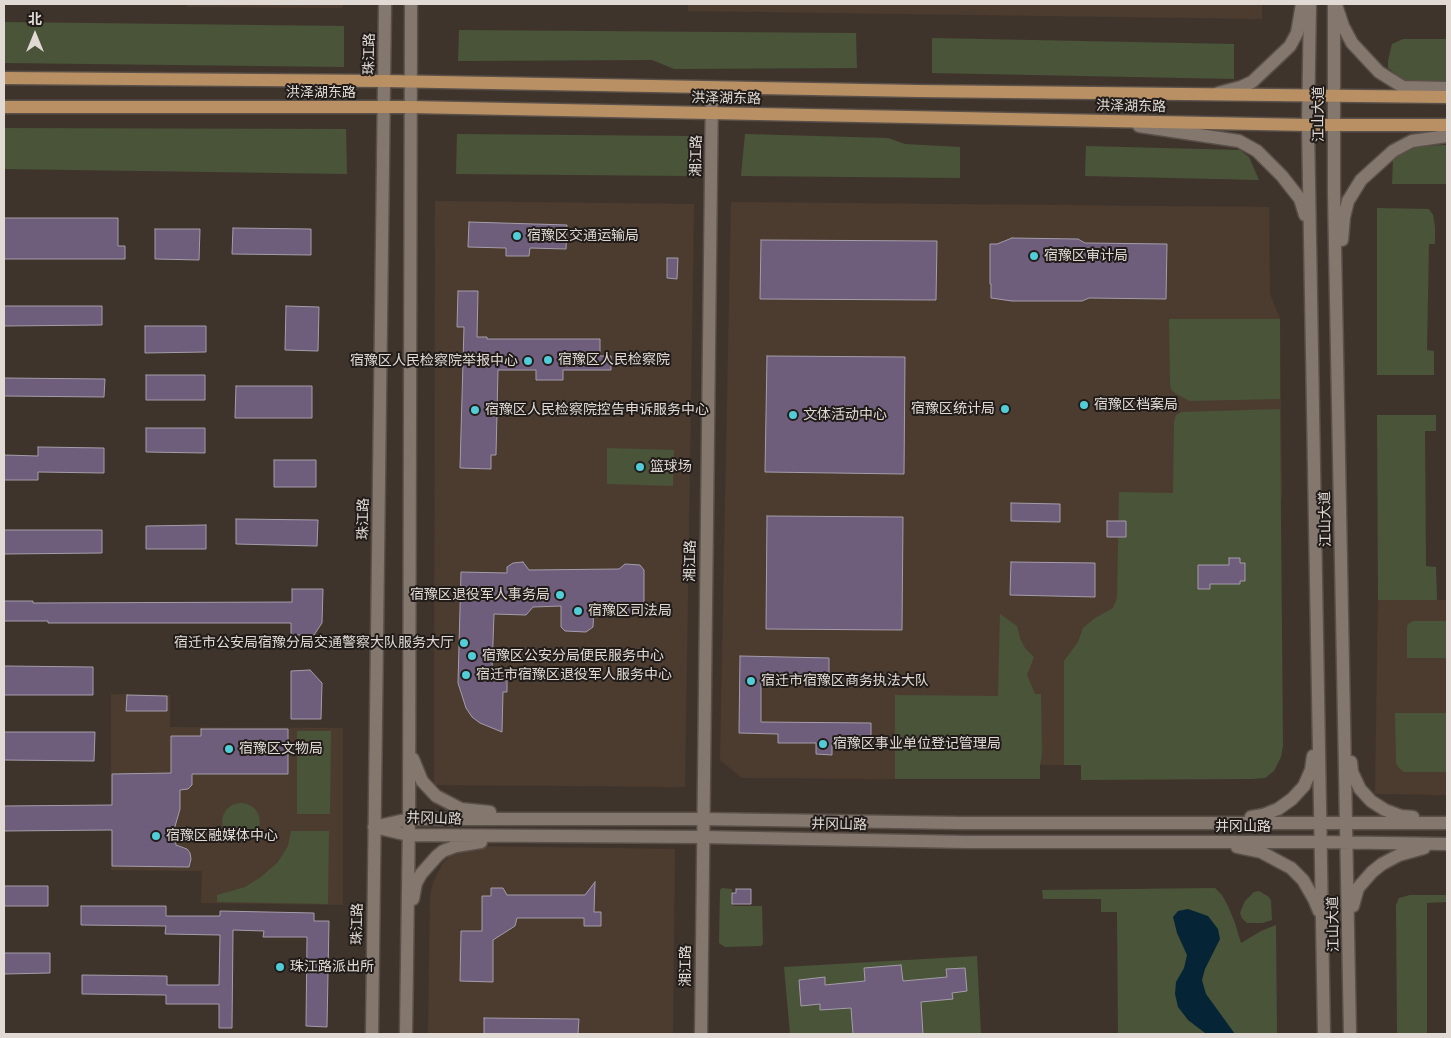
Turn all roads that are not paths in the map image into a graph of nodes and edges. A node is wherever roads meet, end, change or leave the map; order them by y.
1 (385, 4) edge
2 (412, 4) edge
3 (1302, 4) edge
4 (1310, 4) edge
5 (1335, 4) edge
6 (4, 78) edge
7 (385, 81) junction
8 (410, 82) junction
9 (1447, 88) edge
10 (712, 89) junction
11 (1208, 95) junction
12 (1308, 96) junction
13 (1334, 96) junction
14 (1447, 97) edge
15 (4, 107) edge
16 (410, 107) junction
17 (384, 108) junction
18 (713, 114) junction
19 (1110, 121) junction
20 (1334, 124) junction
21 (1308, 125) junction
22 (1447, 125) edge
23 (1447, 136) edge
24 (1310, 229) junction
25 (1337, 317) junction
26 (1318, 702) junction
27 (1346, 736) junction
28 (409, 748) junction
29 (409, 819) junction
30 (550, 819) junction
31 (703, 819) junction
32 (1320, 822) junction
33 (1347, 822) junction
34 (1214, 823) junction
35 (1447, 823) edge
36 (374, 827) junction
37 (408, 835) junction
38 (549, 836) junction
39 (702, 837) junction
40 (1215, 842) junction
41 (1320, 842) junction
42 (1348, 842) junction
43 (1442, 844) edge
44 (1322, 918) junction
45 (1349, 923) junction
46 (407, 926) junction
47 (372, 1034) edge
48 (406, 1034) edge
49 (700, 1034) edge
50 (1324, 1034) edge
51 (1350, 1034) edge

1 - 7 street, 珠江路
2 - 8 street
3 - 11 street
4 - 12 street, 江山大道
5 - 9 street
5 - 13 street, 江山大道
6 - 7 main road, 洪泽湖东路
7 - 8 main road, 洪泽湖东路
7 - 17 street, 珠江路
8 - 10 main road, 洪泽湖东路
8 - 16 street
10 - 11 main road, 洪泽湖东路
10 - 18 street, 湘江路
11 - 12 main road, 洪泽湖东路
12 - 13 main road, 洪泽湖东路
12 - 21 street, 江山大道
13 - 14 main road, 洪泽湖东路
13 - 20 street, 江山大道
15 - 17 main road, 洪泽湖东路
16 - 17 main road, 洪泽湖东路
16 - 18 main road, 洪泽湖东路
16 - 28 street
17 - 36 street, 珠江路
18 - 19 main road, 洪泽湖东路
18 - 31 street, 湘江路
19 - 21 main road, 洪泽湖东路
19 - 24 street
20 - 21 main road, 洪泽湖东路
20 - 22 main road, 洪泽湖东路
20 - 25 street, 江山大道
21 - 24 street, 江山大道
23 - 25 street
24 - 26 street, 江山大道
25 - 27 street, 江山大道
26 - 32 street, 江山大道
26 - 34 street
27 - 33 street, 江山大道
27 - 35 street
28 - 29 street
28 - 30 street
29 - 30 street, 井冈山路
29 - 36 street, 井冈山路
29 - 37 street
30 - 31 street, 井冈山路
31 - 34 street, 井冈山路
31 - 39 street, 湘江路
32 - 33 street, 井冈山路
32 - 34 street, 井冈山路
32 - 41 street, 江山大道
33 - 35 street, 井冈山路
33 - 42 street, 江山大道
36 - 37 street, 井冈山路
36 - 47 street, 珠江路
37 - 38 street, 井冈山路
37 - 46 street
38 - 39 street, 井冈山路
38 - 46 street
39 - 40 street, 井冈山路
39 - 49 street, 湘江路
40 - 41 street, 井冈山路
40 - 44 street
41 - 42 street, 井冈山路
41 - 44 street, 江山大道
42 - 43 street, 井冈山路
42 - 45 street, 江山大道
43 - 45 street
44 - 50 street, 江山大道
45 - 51 street, 江山大道
46 - 48 street

